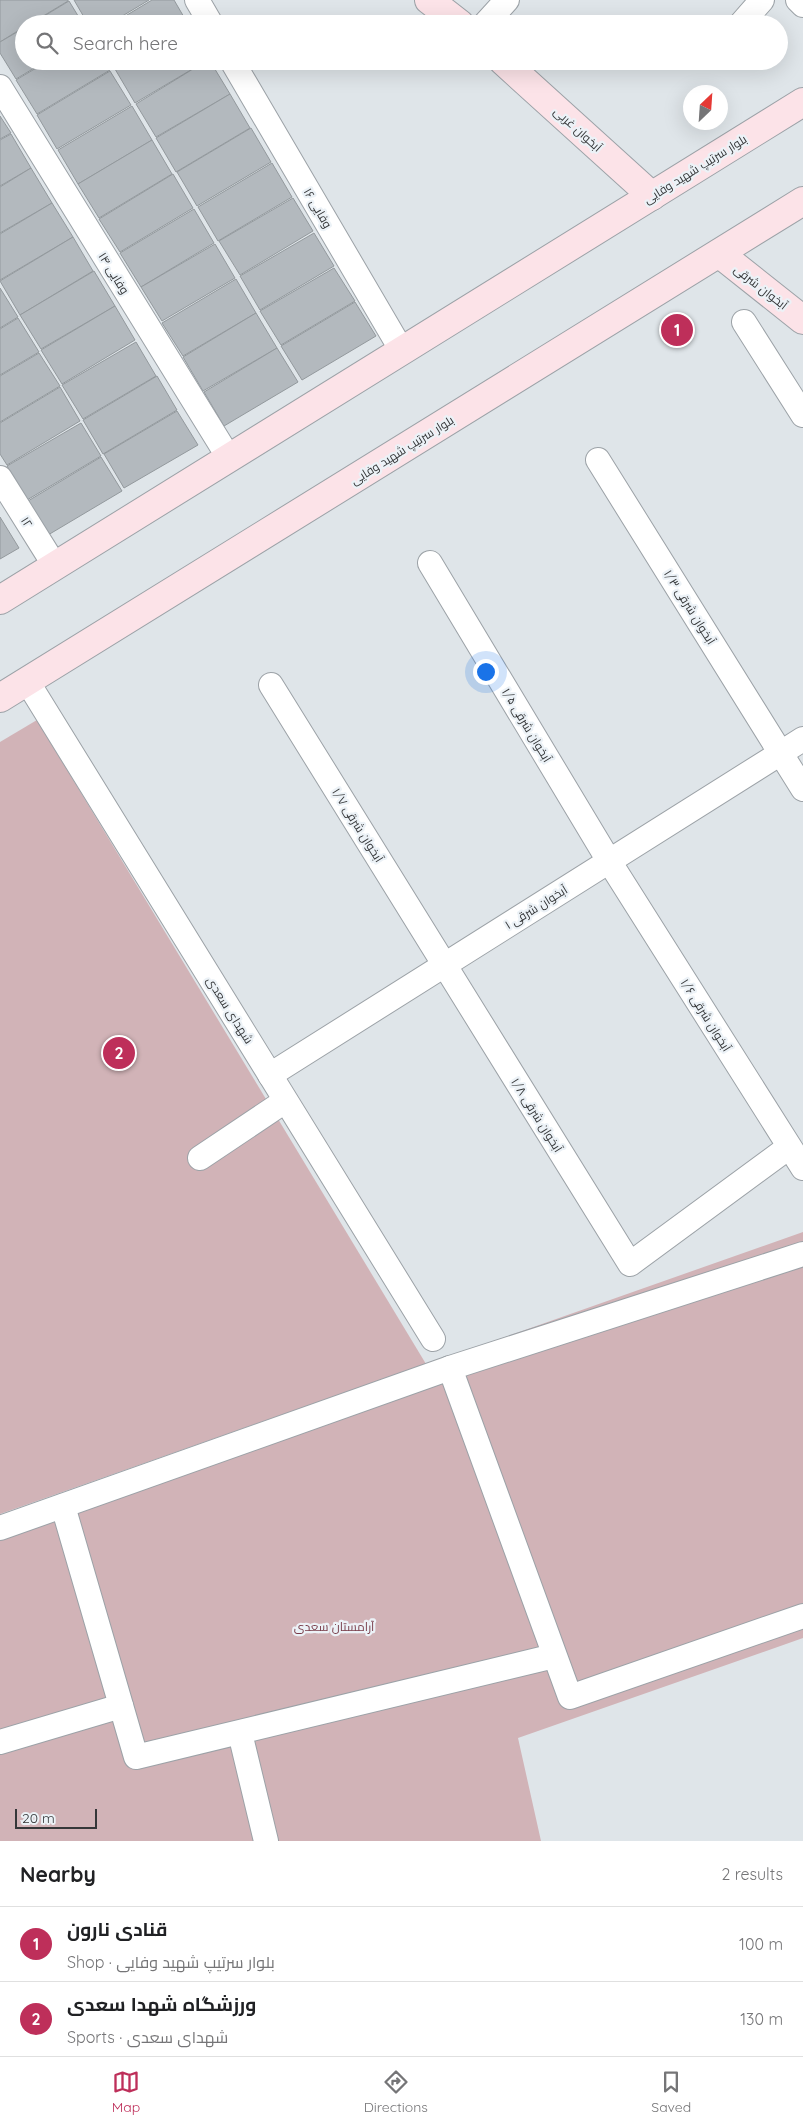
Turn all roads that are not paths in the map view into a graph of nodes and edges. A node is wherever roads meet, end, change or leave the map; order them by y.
1 (197, 0) edge
2 (429, 0) edge
3 (507, 0) edge
4 (762, 0) edge
5 (798, 0) edge
6 (803, 5) edge
7 (206, 15) edge
8 (448, 15) edge
9 (493, 15) edge
10 (749, 15) edge
11 (237, 70) edge
12 (513, 70) edge
13 (0, 87) edge
14 (803, 102) edge
15 (652, 196) junction
16 (803, 201) edge
17 (720, 254) junction
18 (803, 320) edge
19 (744, 322) dead end
20 (402, 351) junction
21 (803, 414) edge
22 (229, 458) junction
23 (598, 460) dead end
24 (0, 478) edge
25 (430, 563) dead end
26 (55, 566) junction
27 (0, 600) edge
28 (27, 681) junction
29 (271, 685) dead end
30 (0, 698) edge
31 (803, 739) edge
32 (781, 753) junction
33 (803, 789) edge
34 (609, 861) junction
35 (445, 965) junction
36 (270, 1075) junction
37 (285, 1101) junction
38 (790, 1147) junction
39 (200, 1158) dead end
40 (803, 1168) edge
41 (803, 1254) edge
42 (433, 1339) dead end
43 (450, 1368) junction
44 (63, 1506) junction
45 (0, 1528) edge
46 (803, 1616) edge
47 (554, 1656) junction
48 (121, 1706) junction
49 (240, 1733) junction
50 (0, 1742) edge
51 (266, 1841) edge

1 - 7 street
2 - 8 main road
3 - 9 street
4 - 10 street
5 - 6 street
11 - 20 street, وفایی ۱۶
12 - 15 main road, آبخوان غربی
13 - 22 street, وفایی ۱۴
14 - 15 main road, بلوار سرتیپ شهید وفایی
15 - 20 main road, بلوار سرتیپ شهید وفایی
16 - 17 main road, بلوار سرتیپ شهید وفایی
17 - 18 main road, آبخوان شرقی
17 - 28 main road, بلوار سرتیپ شهید وفایی
19 - 21 street
20 - 22 main road, بلوار سرتیپ شهید وفایی
22 - 26 main road, بلوار سرتیپ شهید وفایی
23 - 32 street, آبخوان شرقی ۱/۳
24 - 26 street, ۱۲
25 - 34 street, آبخوان شرقی ۱/۵
26 - 27 main road, بلوار سرتیپ شهید وفایی
28 - 30 main road, بلوار سرتیپ شهید وفایی
28 - 36 street, شهدای سعدی
29 - 35 street, آبخوان شرقی ۱/۷
31 - 32 street, آبخوان شرقی ۱
32 - 33 street, آبخوان شرقی ۱/۳
32 - 34 street, آبخوان شرقی ۱
34 - 35 street, آبخوان شرقی ۱
34 - 38 street, آبخوان شرقی ۱/۶
35 - 36 street, آبخوان شرقی ۱
35 - 38 street, آبخوان شرقی ۱/۸
36 - 37 street, شهدای سعدی
37 - 39 street
37 - 42 street, شهدای سعدی
38 - 40 street, آبخوان شرقی ۱/۶
41 - 43 street
43 - 44 street
43 - 47 street
44 - 45 street
44 - 48 street
46 - 47 street
47 - 49 street
48 - 49 street
48 - 50 street
49 - 51 street

